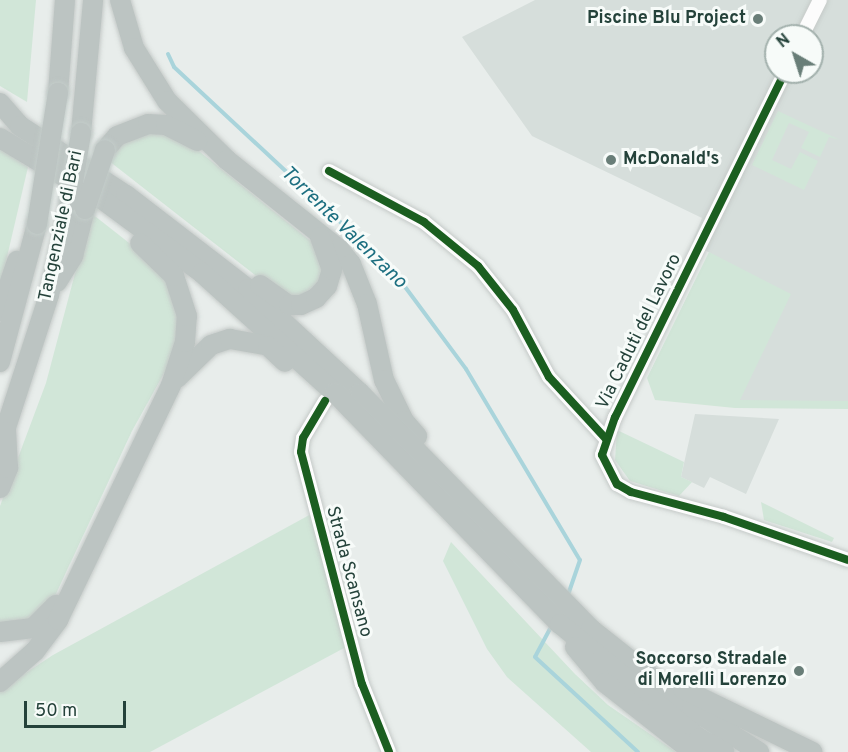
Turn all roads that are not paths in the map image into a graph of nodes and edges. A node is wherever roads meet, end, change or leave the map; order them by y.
1 (93, 0) edge
2 (120, 0) edge
3 (820, 0) edge
4 (64, 6) edge
5 (808, 24) edge
6 (779, 84) edge
7 (0, 103) edge
8 (0, 138) edge
9 (227, 160) junction
10 (329, 171) dead end
11 (126, 195) junction
12 (103, 200) junction
13 (77, 205) junction
14 (37, 224) junction
15 (319, 235) junction
16 (0, 311) edge
17 (0, 362) edge
18 (171, 385) junction
19 (325, 401) junction
20 (3, 439) edge
21 (606, 439) junction
22 (392, 452) junction
23 (0, 488) edge
24 (483, 520) junction
25 (848, 560) edge
26 (75, 579) junction
27 (560, 624) junction
28 (586, 625) junction
29 (0, 632) edge
30 (0, 681) edge
31 (389, 752) edge
32 (693, 752) edge
33 (724, 752) edge
34 (759, 752) edge
35 (813, 752) edge

1 - 13 highway, Tangenziale di Bari, bridge
2 - 9 highway
3 - 5 street
4 - 14 highway, Tangenziale di Bari, bridge
6 - 21 street, Via Caduti del Lavoro
7 - 11 highway
8 - 12 highway
9 - 13 highway, bridge
9 - 15 highway
10 - 21 street
11 - 15 highway
11 - 24 highway
12 - 18 highway
12 - 22 highway
13 - 20 highway, Tangenziale di Bari
14 - 16 highway
14 - 17 highway, Tangenziale di Bari
15 - 24 highway
18 - 19 highway
18 - 26 highway
19 - 22 highway
19 - 31 street, Strada Scansano
20 - 23 highway
21 - 25 street, Via Caduti del Lavoro
22 - 27 highway
24 - 28 highway
26 - 29 highway
26 - 30 highway
27 - 32 highway
27 - 33 highway
28 - 34 highway
28 - 35 highway

